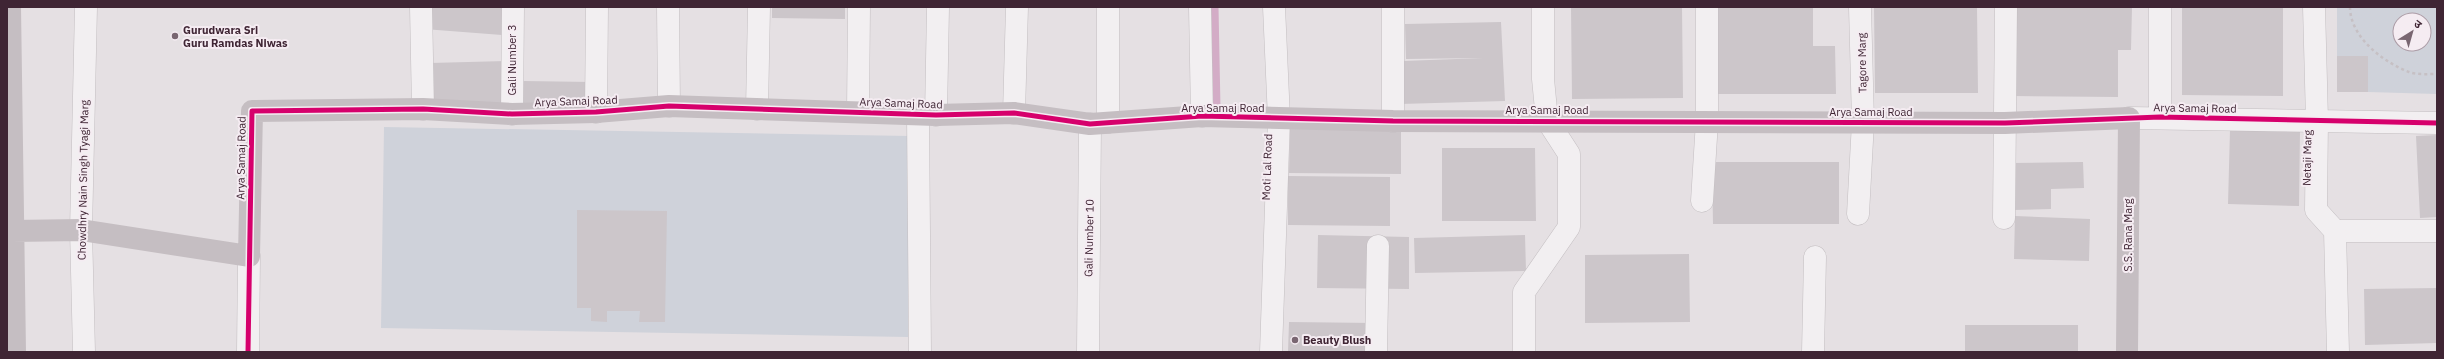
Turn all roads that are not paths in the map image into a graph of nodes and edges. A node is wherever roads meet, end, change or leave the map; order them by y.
1 (10, 7) edge
2 (86, 7) edge
3 (421, 7) edge
4 (513, 7) edge
5 (597, 7) edge
6 (668, 7) edge
7 (759, 7) edge
8 (859, 7) edge
9 (938, 7) edge
10 (1017, 7) edge
11 (1108, 7) edge
12 (1200, 7) edge
13 (1274, 7) edge
14 (1393, 7) edge
15 (1543, 7) edge
16 (1707, 7) edge
17 (1860, 7) edge
18 (2006, 7) edge
19 (2160, 7) edge
20 (2314, 7) edge
21 (668, 106) junction
22 (423, 109) junction
23 (757, 109) junction
24 (858, 111) junction
25 (596, 112) junction
26 (1014, 113) junction
27 (512, 114) junction
28 (927, 115) junction
29 (1202, 116) junction
30 (2160, 117) junction
31 (2129, 118) junction
32 (1279, 119) junction
33 (1547, 120) junction
34 (2317, 120) junction
35 (1393, 121) junction
36 (1707, 121) junction
37 (1863, 122) junction
38 (1099, 123) junction
39 (2005, 123) junction
40 (2437, 123) edge
41 (1702, 201) dead end
42 (1858, 214) dead end
43 (2004, 218) dead end
44 (81, 230) junction
45 (2437, 230) edge
46 (12, 231) junction
47 (2335, 231) junction
48 (1378, 246) dead end
49 (249, 256) junction
50 (1815, 258) dead end
51 (15, 352) edge
52 (84, 352) edge
53 (248, 352) edge
54 (920, 352) edge
55 (1088, 352) edge
56 (1271, 352) edge
57 (1376, 352) edge
58 (1524, 352) edge
59 (1813, 352) edge
60 (2127, 352) edge
61 (2338, 352) edge

1 - 46 street
2 - 44 street, Chowdhry Nain Singh Tyagi Marg
3 - 22 street
4 - 27 street, Gali Number 3
5 - 25 street
6 - 21 street
7 - 23 street
8 - 24 street
9 - 28 street
10 - 26 street
11 - 38 street, Gali Number 10
12 - 29 street
13 - 32 street, Moti Lal Road
14 - 35 street
15 - 33 street
16 - 36 street
17 - 37 street, Tagore Marg
18 - 39 street
19 - 30 street
20 - 34 street, Netaji Marg
21 - 23 street, Arya Samaj Road
21 - 25 street, Arya Samaj Road
22 - 27 street, Arya Samaj Road
22 - 49 street, Arya Samaj Road
23 - 24 street, Arya Samaj Road
24 - 28 street, Arya Samaj Road
25 - 27 street, Arya Samaj Road
26 - 28 street, Arya Samaj Road
26 - 38 street, Arya Samaj Road
28 - 54 street
29 - 32 street, Arya Samaj Road
29 - 38 street, Arya Samaj Road
30 - 31 street, Arya Samaj Road
30 - 34 street, Arya Samaj Road
31 - 39 street, Arya Samaj Road
31 - 60 street, S.S. Rana Marg
32 - 35 street, Arya Samaj Road
32 - 56 street, Moti Lal Road
33 - 35 street, Arya Samaj Road
33 - 36 street, Arya Samaj Road
33 - 58 street
34 - 40 street, Arya Samaj Road
34 - 47 street, Netaji Marg
36 - 37 street, Arya Samaj Road
36 - 41 street
37 - 39 street, Arya Samaj Road
37 - 42 street, Tagore Marg
38 - 55 street, Gali Number 10
39 - 43 street
44 - 46 street
44 - 49 street
44 - 52 street, Chowdhry Nain Singh Tyagi Marg
45 - 47 street
46 - 51 street
47 - 61 street
48 - 57 street
49 - 53 street, Arya Samaj Road
50 - 59 street

